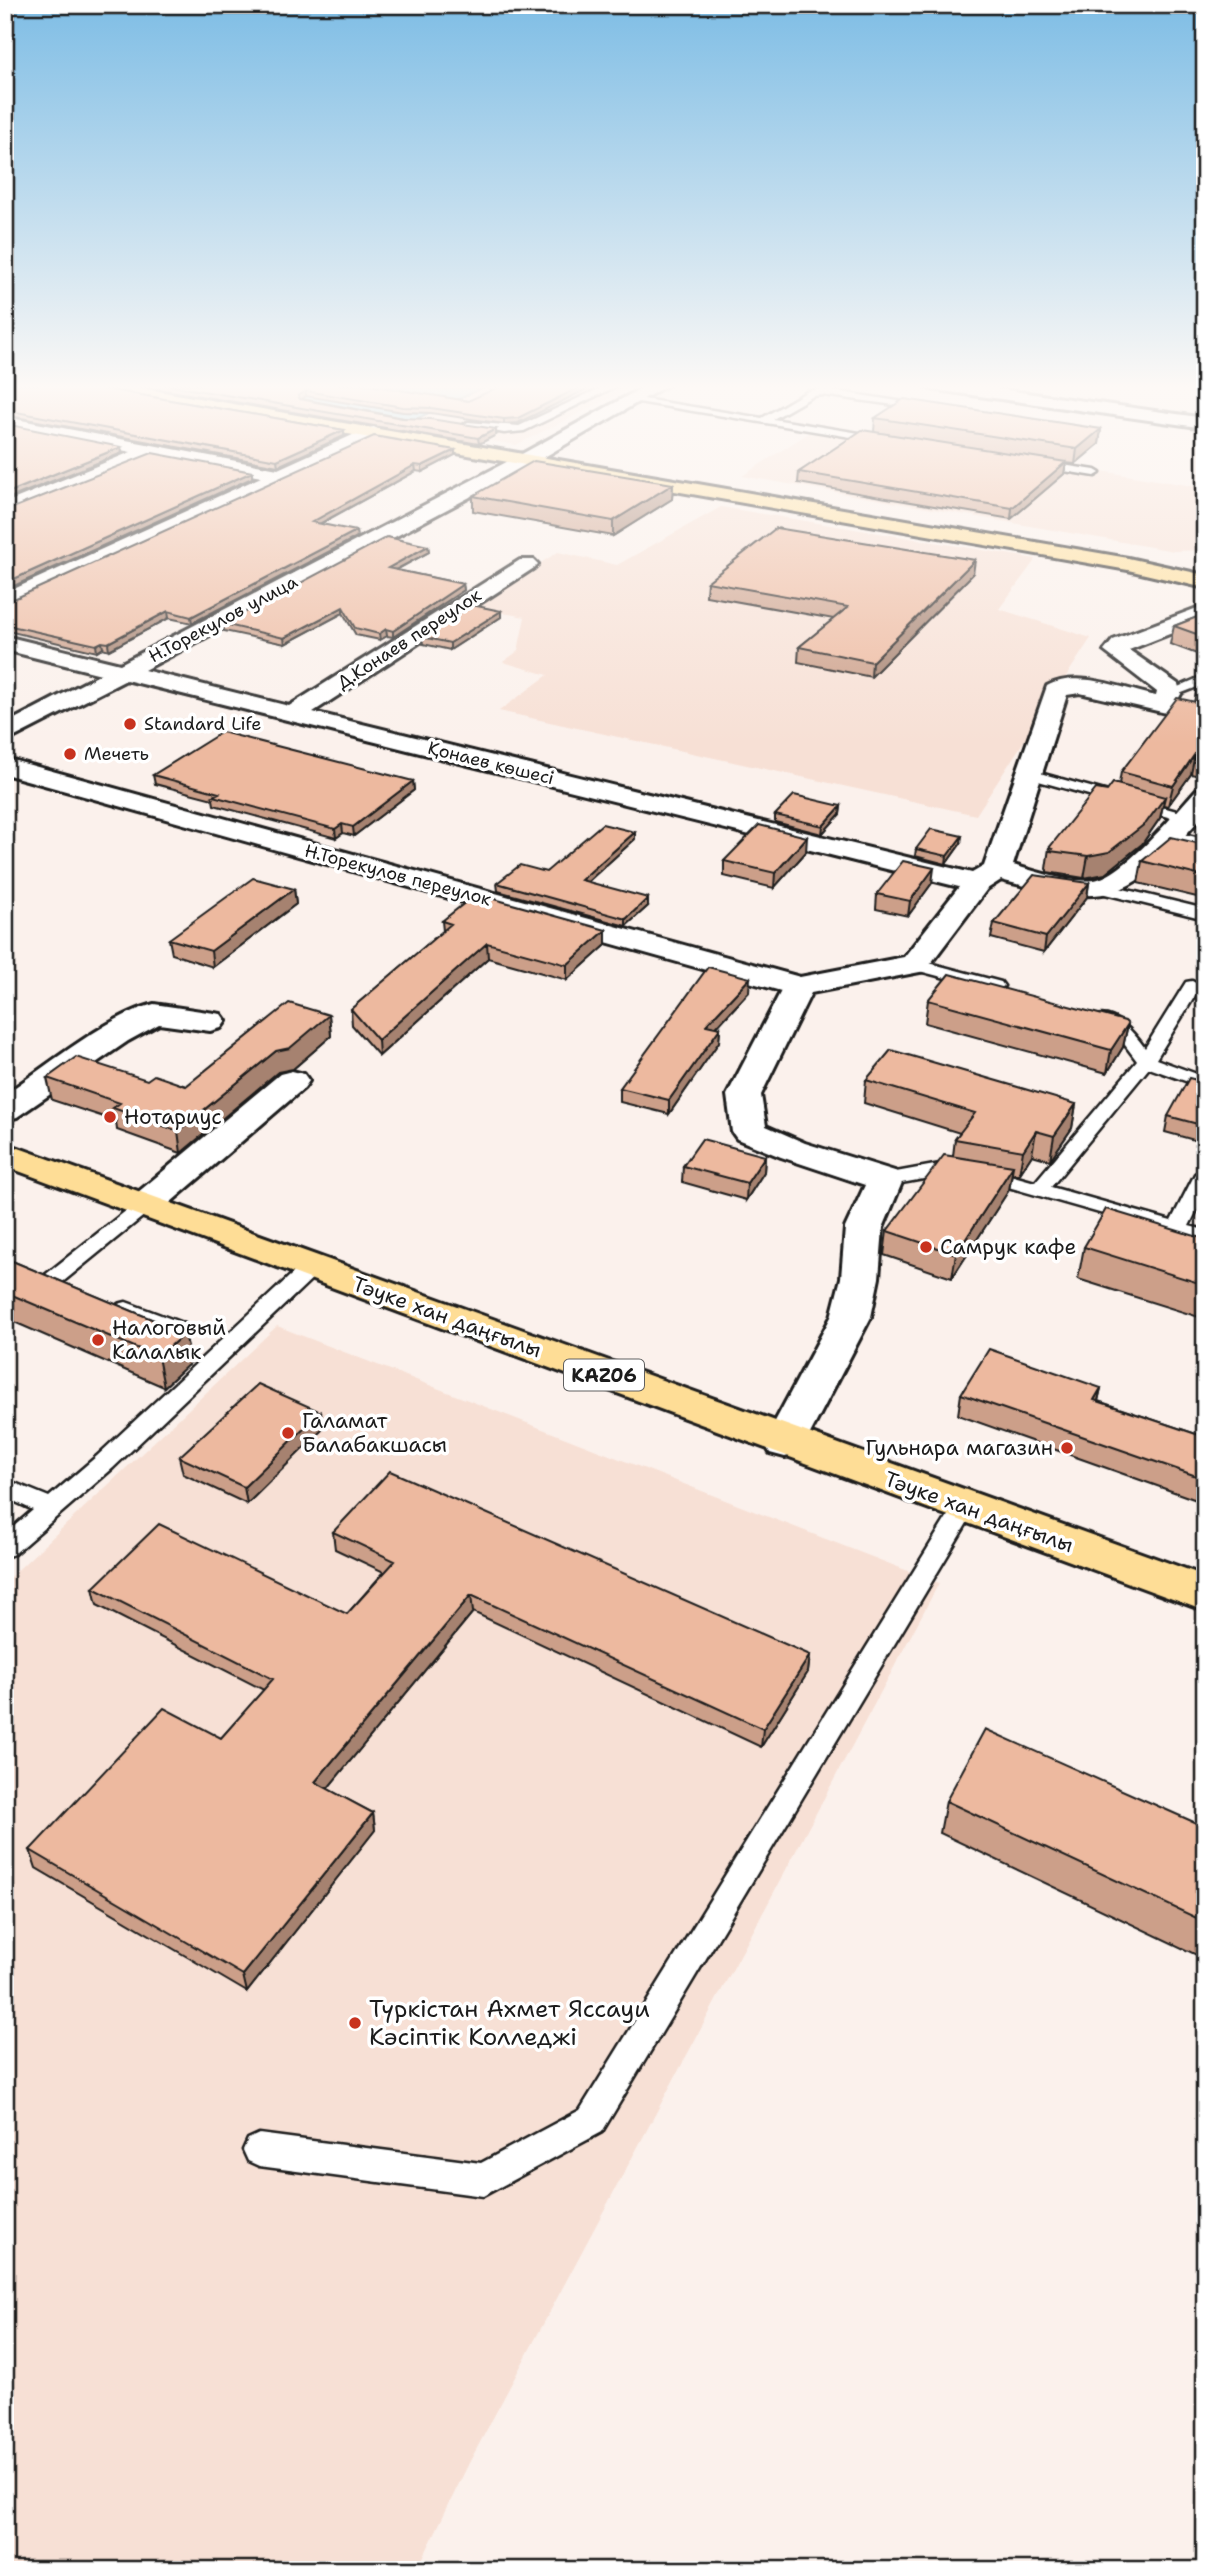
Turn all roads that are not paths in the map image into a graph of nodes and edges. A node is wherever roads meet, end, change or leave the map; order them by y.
1 (217, 504) edge
2 (440, 504) edge
3 (789, 504) edge
4 (527, 564) dead end
5 (1205, 582) edge
6 (5, 601) edge
7 (1205, 612) edge
8 (5, 643) edge
9 (122, 672) junction
10 (1205, 679) edge
11 (1166, 700) junction
12 (293, 714) junction
13 (1205, 715) edge
14 (5, 734) edge
15 (5, 766) edge
16 (1029, 774) junction
17 (1193, 810) edge
18 (1205, 844) edge
19 (987, 876) junction
20 (1099, 888) junction
21 (1205, 914) edge
22 (914, 964) junction
23 (799, 986) junction
24 (1192, 986) dead end
25 (1015, 992) edge
26 (1090, 1013) edge
27 (211, 1021) dead end
28 (1146, 1062) junction
29 (292, 1081) dead end
30 (1205, 1083) edge
31 (5, 1110) edge
32 (7, 1156) edge
33 (1205, 1174) edge
34 (885, 1180) junction
35 (1039, 1189) junction
36 (144, 1206) junction
37 (1177, 1229) junction
38 (1205, 1237) edge
39 (311, 1268) junction
40 (29, 1270) edge
41 (52, 1280) junction
42 (77, 1289) edge
43 (102, 1299) edge
44 (177, 1329) edge
45 (785, 1442) junction
46 (5, 1488) edge
47 (965, 1507) junction
48 (51, 1508) junction
49 (5, 1548) edge
50 (1205, 1594) edge
51 (259, 2150) dead end

1 - 6 street
2 - 9 street, Н.Торекулов улица
3 - 5 main road
4 - 12 street, Д.Конаев переулок
7 - 11 street
8 - 9 street, Қонаев көшесі
9 - 12 street, Қонаев көшесі
9 - 14 street, Н.Торекулов улица
10 - 11 lane
11 - 13 street
11 - 16 street
12 - 19 street, Қонаев көшесі
15 - 23 street, Н.Торекулов переулок
16 - 17 lane
16 - 19 street
17 - 18 lane
17 - 20 street
19 - 20 street, Қонаев көшесі
19 - 22 street
20 - 21 lane
22 - 23 street
22 - 25 lane
23 - 34 street
24 - 28 lane
26 - 28 lane
27 - 31 street
28 - 30 lane
28 - 35 lane
29 - 36 street
32 - 36 main road, Тәуке хан даңғылы / KАZ06
33 - 37 lane
34 - 35 lane
34 - 45 street
35 - 37 lane
36 - 39 main road, Тәуке хан даңғылы / KАZ06
36 - 41 lane
37 - 38 lane
39 - 45 main road, Тәуке хан даңғылы / KАZ06
39 - 48 lane
40 - 41 lane
41 - 42 lane
43 - 44 lane
45 - 47 main road, Тәуке хан даңғылы / KАZ06
46 - 48 lane
47 - 50 main road, Тәуке хан даңғылы / KАZ06
47 - 51 lane
48 - 49 lane

